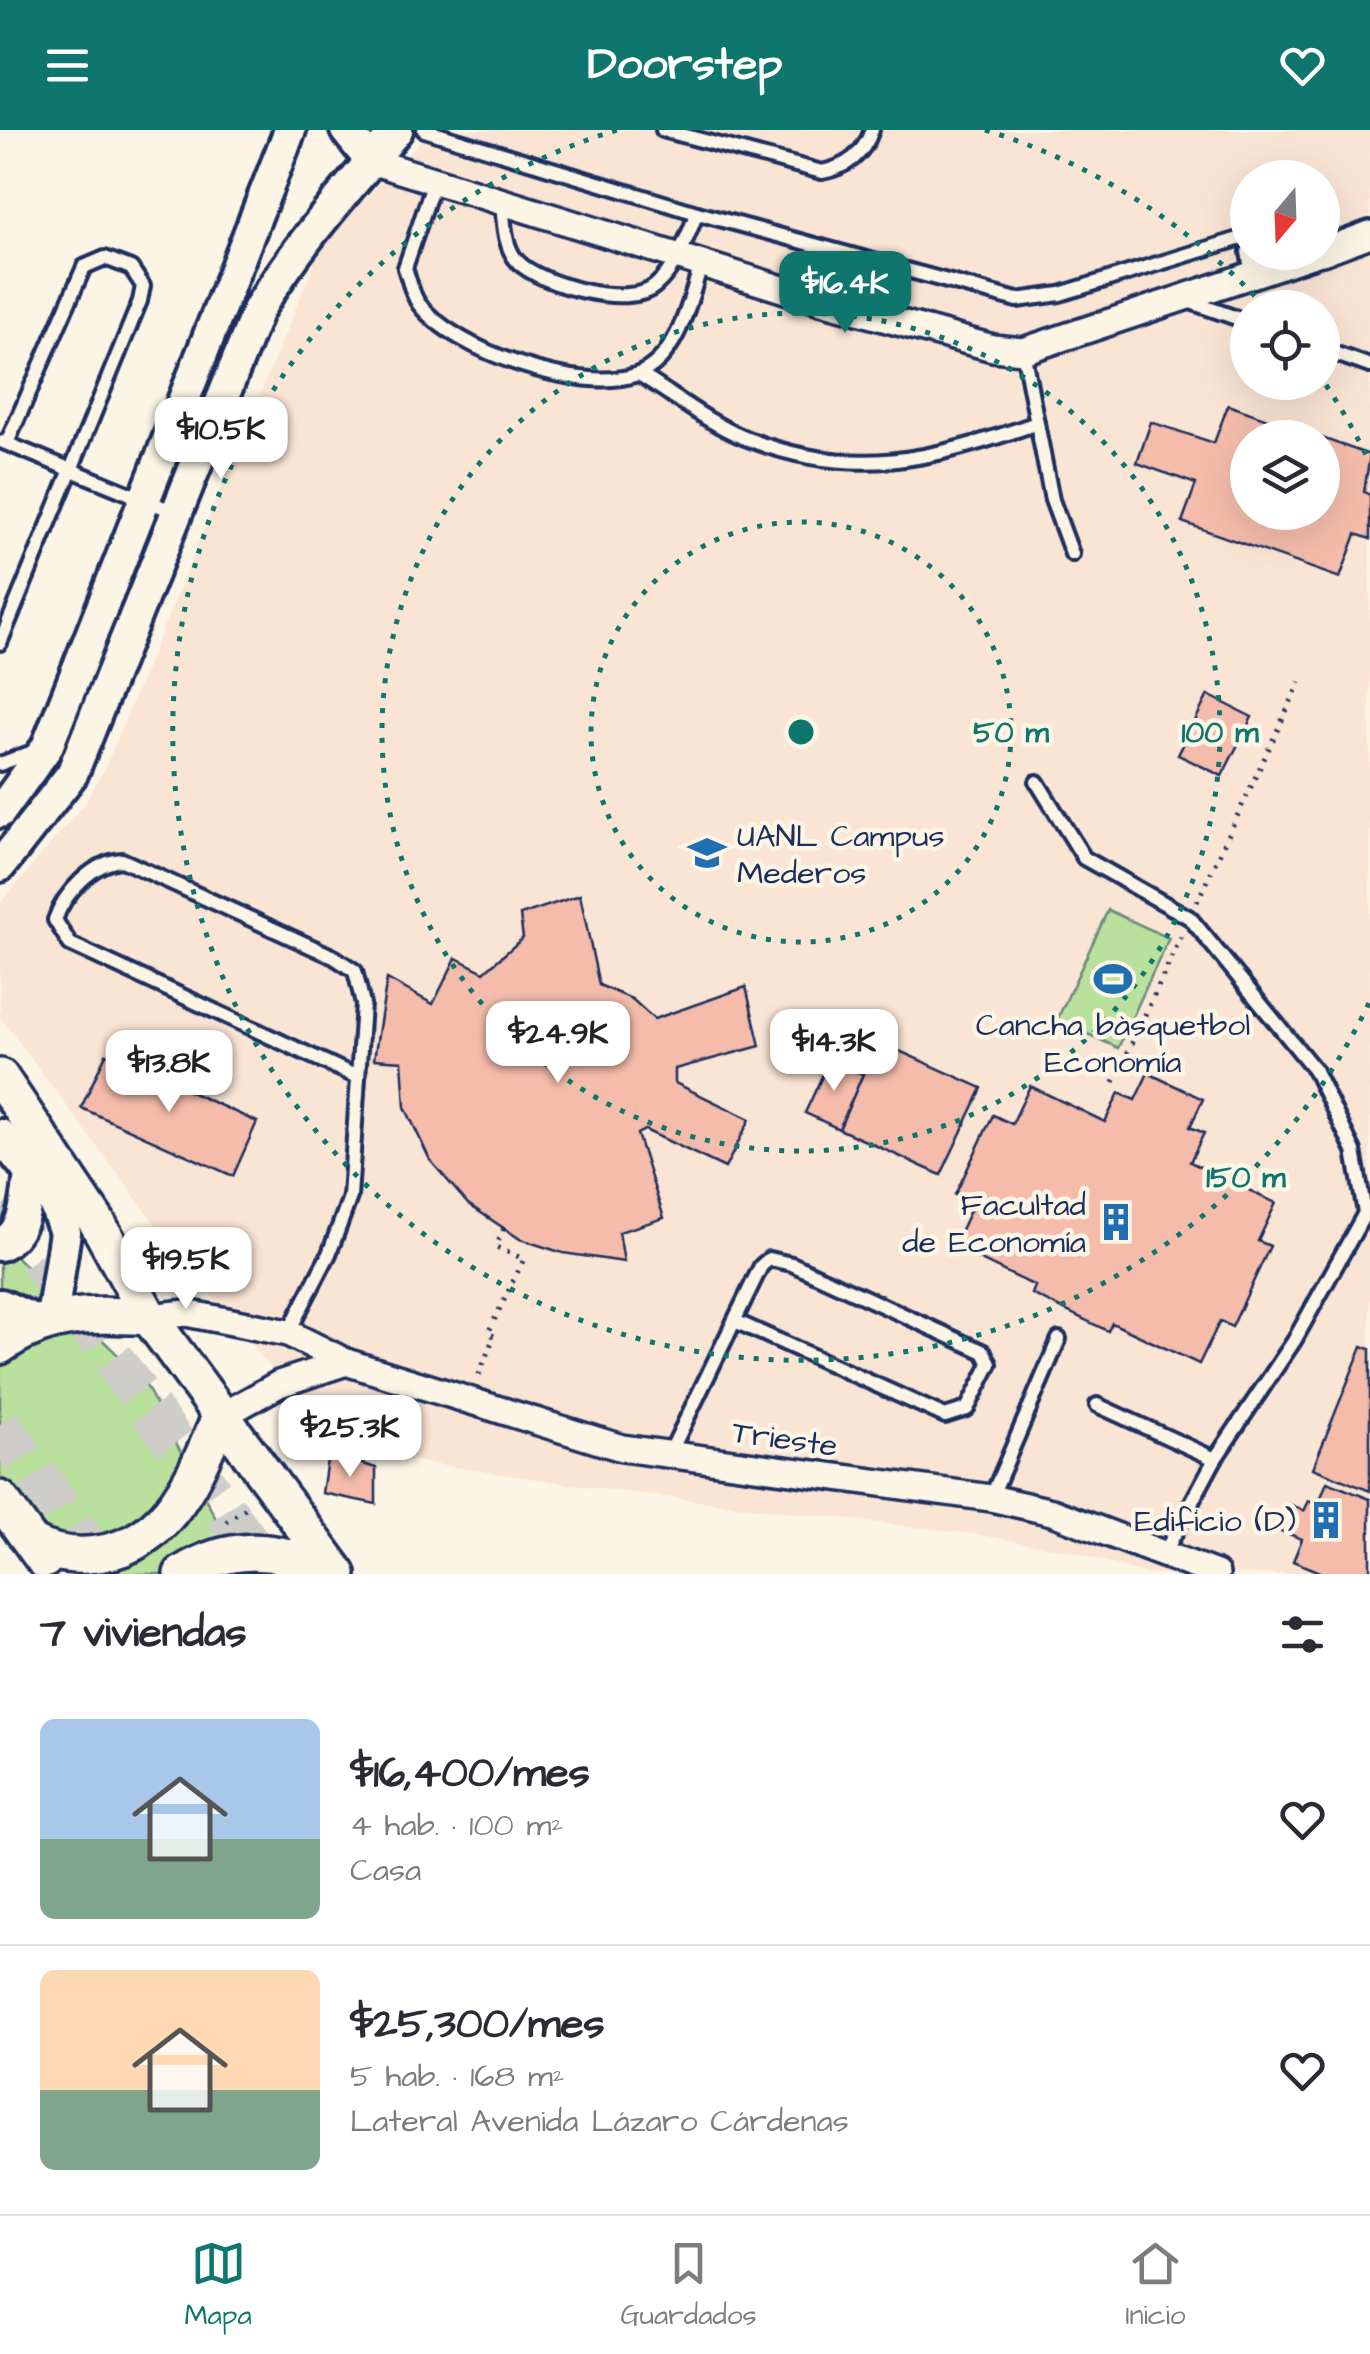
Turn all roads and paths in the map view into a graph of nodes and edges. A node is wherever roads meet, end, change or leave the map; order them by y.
1 (290, 130) edge
2 (346, 130) edge
3 (398, 130) edge
4 (424, 130) edge
5 (664, 130) edge
6 (872, 130) edge
7 (371, 162) junction
8 (434, 182) junction
9 (502, 203) junction
10 (697, 213) junction
11 (1370, 234) edge
12 (1340, 245) edge
13 (1230, 254) edge
14 (690, 260) junction
15 (1230, 262) edge
16 (1176, 297) junction
17 (1230, 316) edge
18 (1023, 351) junction
19 (1340, 355) edge
20 (1370, 366) edge
21 (639, 374) junction
22 (1037, 423) junction
23 (3, 442) edge
24 (69, 468) junction
25 (145, 500) junction
26 (176, 513) junction
27 (1072, 554) dead end
28 (0, 643) edge
29 (1300, 682) dead end
30 (46, 747) junction
31 (0, 764) edge
32 (1037, 782) dead end
33 (0, 812) edge
34 (0, 866) edge
35 (1190, 918) junction
36 (356, 1076) junction
37 (0, 1077) edge
38 (1114, 1082) dead end
39 (0, 1135) edge
40 (30, 1172) junction
41 (1368, 1210) edge
42 (504, 1228) dead end
43 (0, 1246) edge
44 (150, 1317) junction
45 (735, 1321) junction
46 (20, 1325) edge
47 (288, 1333) junction
48 (1059, 1338) dead end
49 (346, 1362) junction
50 (469, 1402) junction
51 (1097, 1405) dead end
52 (220, 1417) junction
53 (396, 1420) dead end
54 (668, 1455) junction
55 (308, 1458) dead end
56 (1215, 1458) junction
57 (990, 1498) junction
58 (0, 1499) edge
59 (34, 1544) junction
60 (1165, 1552) junction
61 (53, 1574) edge
62 (182, 1574) edge
63 (328, 1574) edge
64 (338, 1574) edge
65 (1216, 1574) edge

1 - 25 street
2 - 7 street
3 - 7 street
4 - 10 lane
5 - 6 lane
7 - 8 street
7 - 26 street
8 - 9 street
8 - 21 lane
9 - 14 street
9 - 14 lane
10 - 13 lane
10 - 14 lane
11 - 12 street
14 - 18 street
14 - 21 lane
15 - 16 street
16 - 17 lane
16 - 18 street
18 - 22 lane
19 - 20 lane
21 - 22 lane
22 - 27 lane
23 - 24 lane
23 - 24 lane
24 - 25 lane
24 - 28 lane
25 - 26 lane
25 - 30 street
26 - 34 street
29 - 35 path
30 - 31 lane
30 - 33 street
32 - 35 lane
35 - 38 path
35 - 41 lane
36 - 36 lane
36 - 47 lane
37 - 44 main road
39 - 40 street
40 - 43 street
40 - 46 street
41 - 56 lane
42 - 50 path
44 - 46 main road
44 - 47 street, Trieste
44 - 52 main road
45 - 45 lane
45 - 54 lane
47 - 49 street, Trieste
48 - 57 lane
49 - 50 street, Trieste
49 - 52 street
50 - 54 street, Trieste
51 - 56 lane
52 - 59 main road
52 - 64 main road
53 - 55 path
54 - 57 street, Trieste
56 - 60 lane
57 - 60 street, Trieste
58 - 59 main road
59 - 61 main road
60 - 65 street, Trieste
62 - 63 main road

